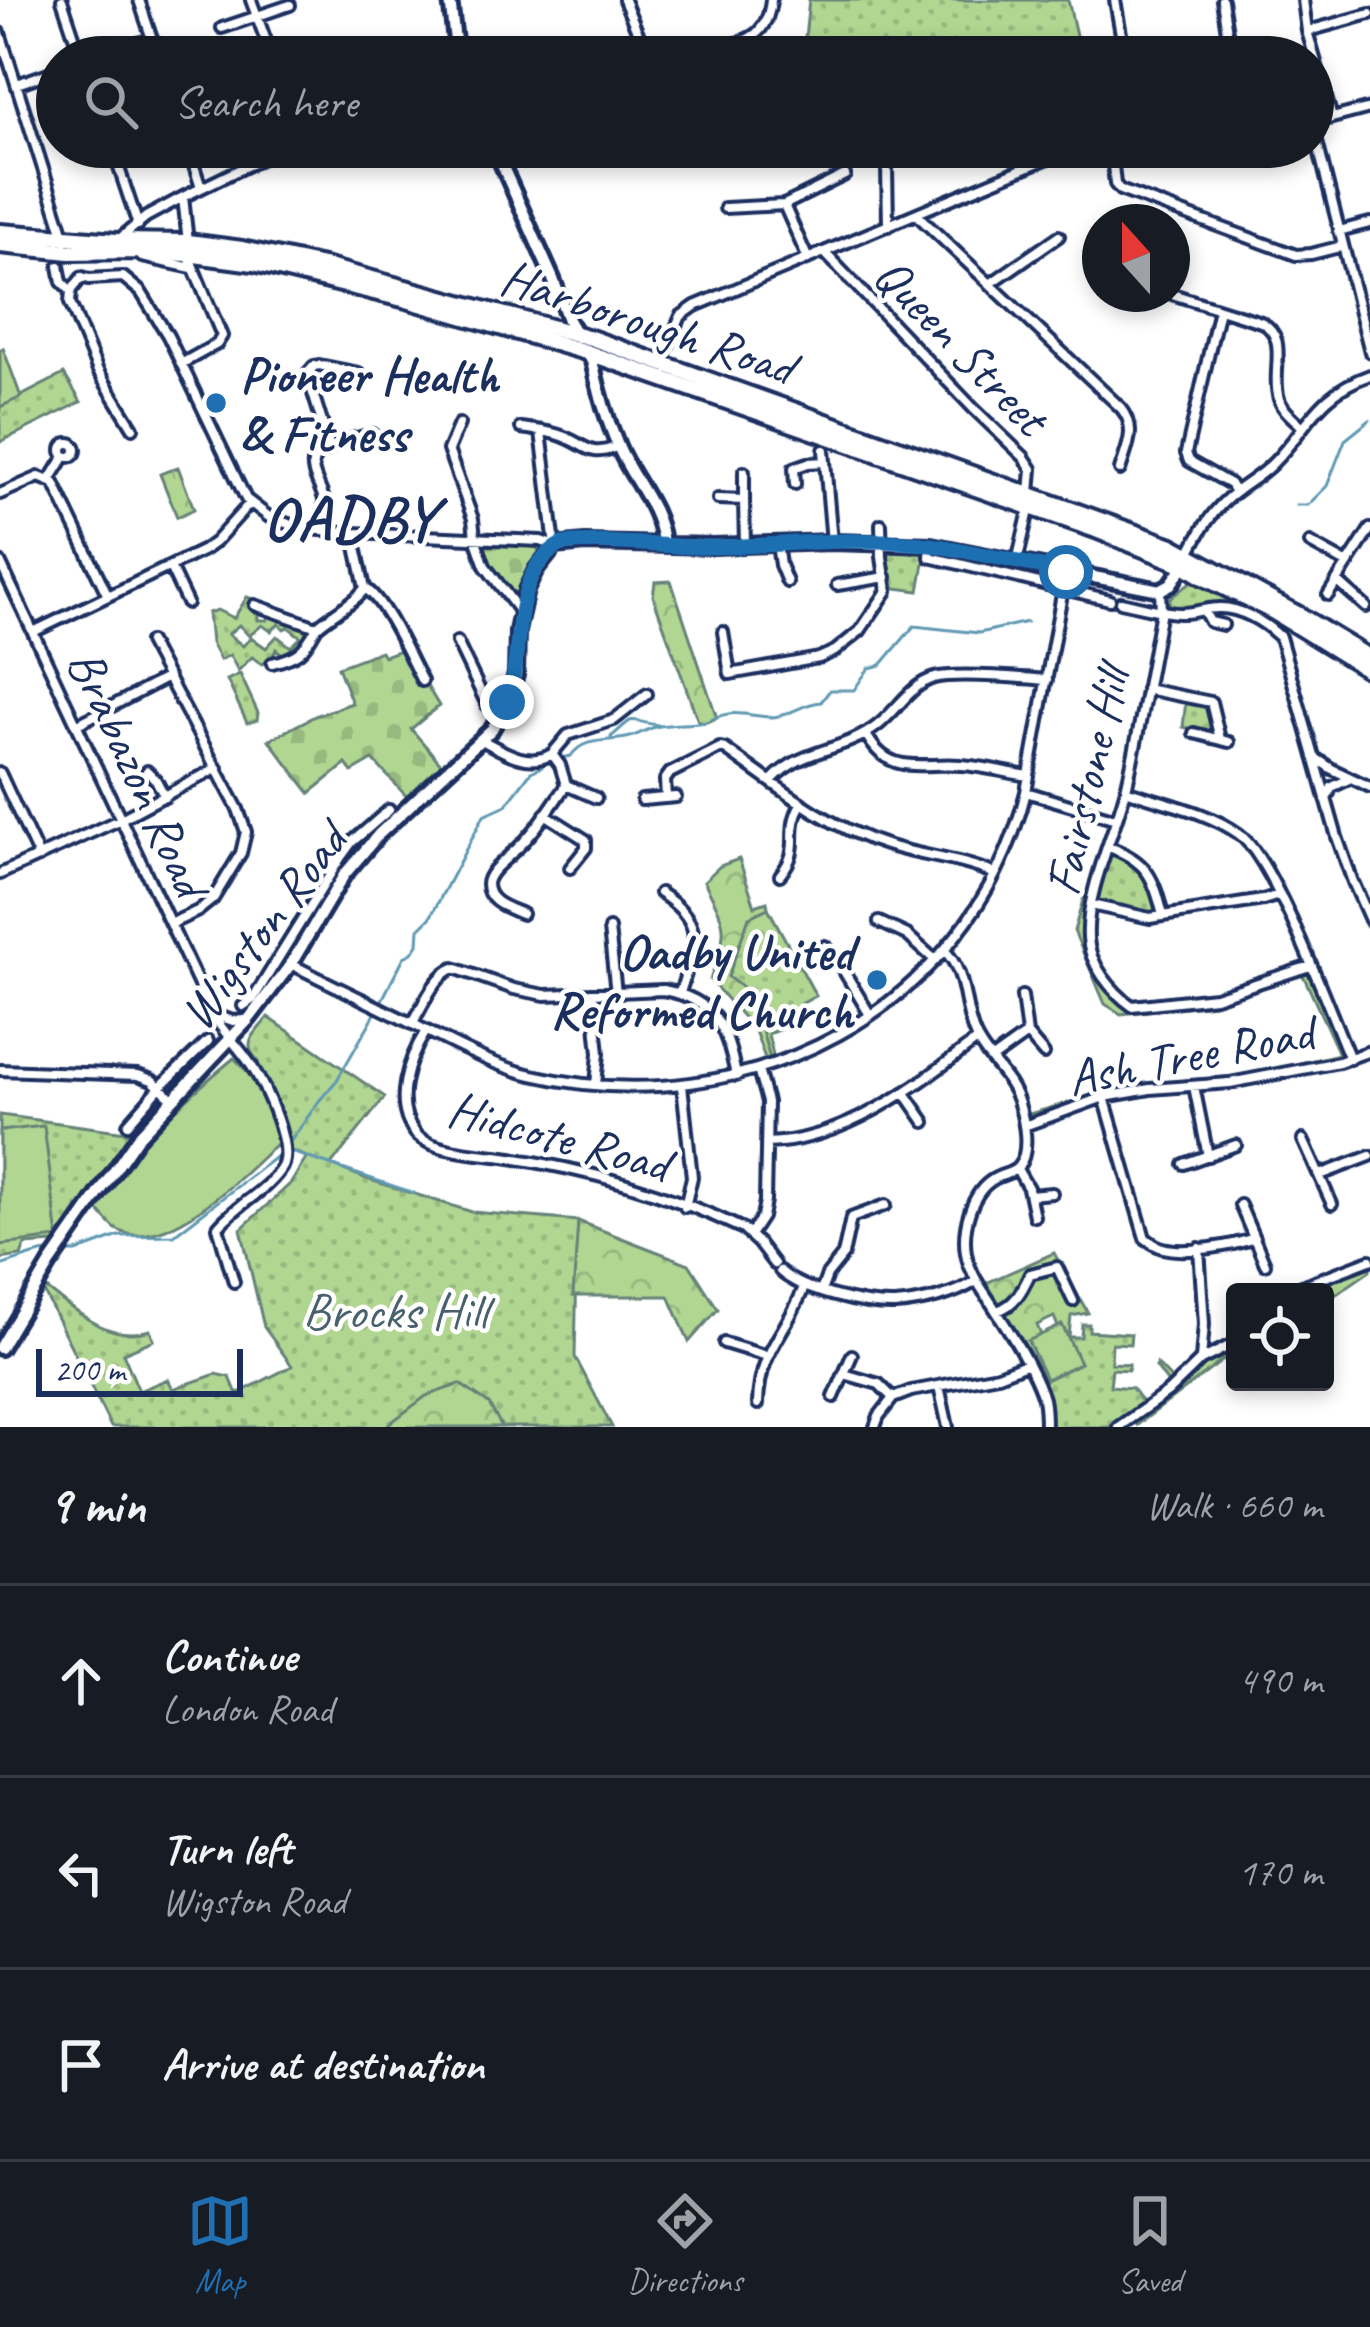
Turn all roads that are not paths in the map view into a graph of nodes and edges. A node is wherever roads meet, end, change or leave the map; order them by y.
1 (62, 0) edge
2 (139, 0) edge
3 (251, 0) edge
4 (450, 0) edge
5 (624, 0) edge
6 (771, 0) edge
7 (1115, 0) edge
8 (1222, 0) edge
9 (1303, 0) edge
10 (290, 4) dead end
11 (1370, 14) edge
12 (256, 16) junction
13 (222, 28) dead end
14 (1307, 31) junction
15 (0, 33) edge
16 (74, 36) edge
17 (151, 36) edge
18 (264, 36) edge
19 (454, 36) edge
20 (639, 36) edge
21 (752, 36) edge
22 (1121, 36) edge
23 (1228, 36) edge
24 (1308, 36) edge
25 (36, 77) edge
26 (16, 84) junction
27 (1370, 108) edge
28 (1334, 117) edge
29 (36, 145) edge
30 (43, 168) edge
31 (119, 168) edge
32 (195, 168) edge
33 (242, 168) edge
34 (503, 168) edge
35 (887, 168) edge
36 (1025, 168) edge
37 (1113, 168) edge
38 (1324, 168) edge
39 (845, 175) dead end
40 (201, 188) junction
41 (183, 196) junction
42 (784, 205) junction
43 (725, 208) dead end
44 (916, 214) junction
45 (1370, 223) edge
46 (138, 225) junction
47 (888, 226) junction
48 (1339, 231) junction
49 (1059, 236) dead end
50 (0, 239) edge
51 (117, 241) junction
52 (1343, 246) junction
53 (824, 252) junction
54 (190, 254) junction
55 (73, 259) junction
56 (808, 259) junction
57 (59, 266) dead end
58 (990, 284) junction
59 (71, 291) junction
60 (432, 294) junction
61 (1190, 299) edge
62 (1219, 308) junction
63 (501, 331) junction
64 (581, 342) junction
65 (1370, 352) edge
66 (181, 364) junction
67 (656, 369) junction
68 (359, 374) dead end
69 (1370, 375) edge
70 (459, 424) dead end
71 (1302, 426) junction
72 (133, 428) dead end
73 (521, 428) dead end
74 (541, 431) junction
75 (373, 434) dead end
76 (618, 446) junction
77 (330, 448) junction
78 (824, 450) dead end
79 (65, 455) dead end
80 (825, 462) junction
81 (1120, 470) dead end
82 (744, 472) dead end
83 (50, 480) junction
84 (795, 484) dead end
85 (1235, 492) junction
86 (0, 494) edge
87 (718, 499) dead end
88 (744, 500) junction
89 (1030, 500) junction
90 (250, 503) junction
91 (881, 524) dead end
92 (323, 530) junction
93 (353, 532) junction
94 (1368, 532) edge
95 (475, 538) junction
96 (832, 542) junction
97 (882, 542) junction
98 (663, 543) junction
99 (1310, 543) dead end
100 (777, 544) junction
101 (745, 545) junction
102 (931, 545) junction
103 (555, 546) junction
104 (1186, 560) junction
105 (1017, 562) junction
106 (0, 563) edge
107 (1348, 564) junction
108 (170, 567) junction
109 (1066, 572) junction
110 (886, 577) junction
111 (1337, 581) junction
112 (787, 582) dead end
113 (837, 585) dead end
114 (365, 588) junction
115 (1064, 588) junction
116 (1160, 590) junction
117 (108, 596) junction
118 (1328, 596) dead end
119 (187, 603) dead end
120 (255, 605) dead end
121 (1366, 607) dead end
122 (1204, 610) junction
123 (1161, 611) junction
124 (520, 612) junction
125 (1223, 625) dead end
126 (317, 627) junction
127 (33, 632) junction
128 (723, 632) dead end
129 (149, 642) dead end
130 (457, 642) dead end
131 (1370, 658) edge
132 (274, 659) dead end
133 (1370, 671) edge
134 (168, 677) junction
135 (1047, 680) junction
136 (422, 681) dead end
137 (1146, 689) junction
138 (647, 694) dead end
139 (501, 714) junction
140 (76, 724) junction
141 (1194, 733) dead end
142 (866, 734) junction
143 (482, 740) junction
144 (551, 754) junction
145 (1313, 756) junction
146 (217, 768) junction
147 (147, 771) dead end
148 (0, 772) edge
149 (1029, 776) junction
150 (1351, 778) junction
151 (771, 781) junction
152 (566, 785) junction
153 (1370, 787) edge
154 (1126, 790) junction
155 (1026, 792) junction
156 (165, 797) junction
157 (596, 798) dead end
158 (643, 800) dead end
159 (1326, 800) junction
160 (801, 804) junction
161 (389, 810) dead end
162 (545, 814) junction
163 (121, 819) junction
164 (1116, 819) junction
165 (375, 830) junction
166 (1109, 847) junction
167 (39, 857) junction
168 (570, 868) dead end
169 (0, 874) edge
170 (995, 874) junction
171 (780, 875) dead end
172 (661, 893) dead end
173 (1279, 895) junction
174 (1091, 905) junction
175 (316, 908) junction
176 (522, 914) dead end
177 (1163, 916) junction
178 (1370, 920) edge
179 (879, 922) dead end
180 (170, 924) junction
181 (609, 929) dead end
182 (825, 946) dead end
183 (944, 950) junction
184 (935, 960) junction
185 (291, 964) junction
186 (1310, 966) junction
187 (616, 993) junction
188 (680, 993) junction
189 (593, 994) junction
190 (1022, 996) dead end
191 (243, 1006) dead end
192 (212, 1013) junction
193 (870, 1016) junction
194 (249, 1019) junction
195 (412, 1024) junction
196 (427, 1030) junction
197 (1027, 1034) junction
198 (231, 1039) junction
199 (977, 1040) junction
200 (208, 1041) dead end
201 (1370, 1051) edge
202 (1044, 1054) dead end
203 (992, 1059) junction
204 (1350, 1059) junction
205 (0, 1070) edge
206 (758, 1070) junction
207 (736, 1076) junction
208 (596, 1085) junction
209 (682, 1085) junction
210 (1194, 1086) junction
211 (160, 1087) junction
212 (904, 1093) junction
213 (1104, 1097) junction
214 (172, 1098) junction
215 (926, 1122) dead end
216 (128, 1124) dead end
217 (1024, 1126) junction
218 (1304, 1140) dead end
219 (766, 1143) junction
220 (1237, 1145) dead end
221 (1208, 1156) junction
222 (1370, 1156) edge
223 (1184, 1164) dead end
224 (1017, 1169) junction
225 (1320, 1175) junction
226 (1052, 1193) dead end
227 (1030, 1195) junction
228 (1240, 1204) dead end
229 (1332, 1204) dead end
230 (886, 1205) dead end
231 (685, 1207) junction
232 (1034, 1216) dead end
233 (750, 1235) junction
234 (1255, 1238) junction
235 (1199, 1248) junction
236 (1370, 1260) edge
237 (1265, 1264) dead end
238 (234, 1282) dead end
239 (976, 1282) junction
240 (1310, 1283) edge
241 (804, 1287) junction
242 (821, 1292) junction
243 (1073, 1301) dead end
244 (997, 1311) junction
245 (724, 1343) dead end
246 (0, 1348) edge
247 (1226, 1348) edge
248 (852, 1354) dead end
249 (767, 1356) junction
250 (1201, 1360) junction
251 (1026, 1364) junction
252 (844, 1374) junction
253 (939, 1385) junction
254 (834, 1396) dead end
255 (893, 1398) junction
256 (758, 1404) dead end
257 (875, 1427) edge
258 (948, 1427) edge
259 (1045, 1427) edge
260 (1118, 1427) edge

1 - 16 street
2 - 17 street
3 - 12 street
4 - 19 main road
5 - 20 street
6 - 21 street
7 - 22 street
8 - 23 street
9 - 14 street
10 - 12 street
11 - 14 street
12 - 13 street
12 - 18 street
14 - 24 street
15 - 26 street
25 - 26 street
26 - 29 street
27 - 28 street
30 - 55 street
31 - 46 street
32 - 40 street
33 - 40 street
34 - 64 main road
35 - 47 street
36 - 44 street
37 - 52 street
38 - 48 street
39 - 42 street
40 - 41 street
41 - 46 street
41 - 54 street
42 - 43 street
42 - 56 street
44 - 47 street
44 - 58 street
45 - 48 street
46 - 51 street
47 - 53 street
48 - 52 street
49 - 58 street
50 - 55 highway
51 - 54 highway, Harborough Road
51 - 55 highway, Harborough Road
52 - 65 street
53 - 56 street
53 - 89 street, Queen Street
54 - 55 highway, Harborough Road
54 - 60 highway, Harborough Road
54 - 63 highway, Harborough Road
54 - 66 street
55 - 59 street
55 - 66 street
56 - 67 street
57 - 59 street
58 - 81 street
59 - 72 street
60 - 63 highway
60 - 64 highway, Harborough Road
61 - 62 street
62 - 71 street
62 - 85 street
63 - 64 highway, Harborough Road
64 - 67 highway
64 - 76 main road
66 - 90 street
67 - 89 highway, Harborough Road
67 - 89 highway, Harborough Road
68 - 77 street
69 - 71 street
70 - 95 street
71 - 85 street
73 - 74 street
74 - 76 street
74 - 103 street
75 - 77 street
76 - 98 main road
77 - 92 street
78 - 80 street
79 - 83 street
80 - 84 street
80 - 96 street
82 - 88 street
83 - 86 street
83 - 117 street
85 - 104 street
87 - 88 street
88 - 101 street
89 - 104 highway, Harborough Road
89 - 104 highway, Harborough Road
89 - 105 street, Queen Street
90 - 92 street
90 - 108 street
91 - 97 street
92 - 93 street
93 - 95 street
93 - 114 street
94 - 107 street
95 - 103 street
95 - 124 street
96 - 97 main road
96 - 100 main road
97 - 102 main road
97 - 110 street
98 - 101 main road
98 - 103 main road
99 - 107 street
100 - 101 main road
100 - 112 street
102 - 105 main road
102 - 115 street
103 - 124 main road, Wigston Road
104 - 116 main road
104 - 131 highway
104 - 133 highway
105 - 109 main road
106 - 127 street, Brabazon Road
107 - 111 street
108 - 117 street
108 - 119 street
109 - 115 street
109 - 116 main road
110 - 113 street
110 - 128 street
111 - 118 street
111 - 121 street
114 - 126 street
114 - 136 street
115 - 123 street
115 - 135 street
116 - 123 street, Fairstone Hill
117 - 127 street
120 - 126 street
122 - 123 street
122 - 125 street
122 - 145 street
123 - 137 street, Fairstone Hill
124 - 139 main road, Wigston Road
126 - 132 street
127 - 140 street, Brabazon Road
129 - 134 street
130 - 139 street
134 - 140 street
134 - 146 street
135 - 142 street
135 - 149 street
137 - 141 street
137 - 154 street, Fairstone Hill
138 - 144 street
139 - 143 main road, Wigston Road
140 - 163 street, Brabazon Road
142 - 149 street
142 - 151 street
143 - 144 street
143 - 165 main road, Wigston Road
144 - 152 street
145 - 150 street
145 - 159 street
146 - 156 street
146 - 180 street
147 - 156 street
148 - 167 street
149 - 155 street
150 - 153 street
150 - 159 street
151 - 158 street
151 - 160 street
152 - 157 street
152 - 162 street
154 - 164 street, Fairstone Hill
154 - 173 street
155 - 164 street
155 - 170 street
156 - 163 street
159 - 178 street
160 - 170 street
160 - 171 street
161 - 165 street, Wigston Road
162 - 168 street
162 - 176 street
163 - 167 street
163 - 180 street, Brabazon Road
164 - 166 street, Fairstone Hill
165 - 175 main road, Wigston Road
166 - 174 street, Fairstone Hill
166 - 177 street
167 - 169 street
170 - 183 street
172 - 188 street
173 - 177 street
173 - 186 street
174 - 177 street
174 - 186 street, Fairstone Hill
175 - 185 main road, Wigston Road
175 - 191 street, Wigston Road
179 - 184 street
180 - 192 street, Brabazon Road
181 - 187 street
182 - 193 street
183 - 184 street
183 - 199 street
184 - 193 street
185 - 194 main road, Wigston Road
185 - 195 street
186 - 204 street
187 - 188 street
187 - 189 street
188 - 207 street
189 - 195 street
189 - 208 street
190 - 197 street
192 - 194 street
192 - 198 street, Brabazon Road
193 - 206 street
194 - 198 main road, Wigston Road
195 - 196 street
196 - 208 street
196 - 231 street, Hidcote Road
197 - 202 street
197 - 203 street
198 - 214 main road, Wigston Road
198 - 238 street, Brabazon Road
199 - 203 street
199 - 212 street
200 - 211 street, Wigston Road
201 - 204 street, Ash Tree Road
203 - 217 street
204 - 210 street, Ash Tree Road
205 - 211 street
206 - 207 street
206 - 219 street
207 - 209 street
208 - 209 street
209 - 231 street
210 - 213 street, Ash Tree Road
210 - 221 street
211 - 214 street
211 - 216 street, Wigston Road
212 - 215 street
212 - 219 street
213 - 217 street, Ash Tree Road
213 - 235 street
214 - 246 main road, Wigston Road
217 - 224 street
218 - 225 street
219 - 233 street
220 - 221 street
221 - 223 street
222 - 225 street
224 - 227 street
224 - 239 street
225 - 229 street
226 - 227 street
227 - 232 street
228 - 234 street
230 - 242 street
231 - 233 street, Hidcote Road
233 - 241 street, Hidcote Road
234 - 235 street
234 - 237 street
235 - 250 street
236 - 240 street
239 - 242 street, Hidcote Road
239 - 244 street
241 - 242 street, Hidcote Road
241 - 249 street
243 - 244 street
244 - 251 street
245 - 249 street
247 - 250 street
248 - 252 street
249 - 256 street
250 - 260 street
251 - 253 street
251 - 259 street
252 - 254 street
252 - 255 street
253 - 255 street
253 - 258 street
255 - 257 street

